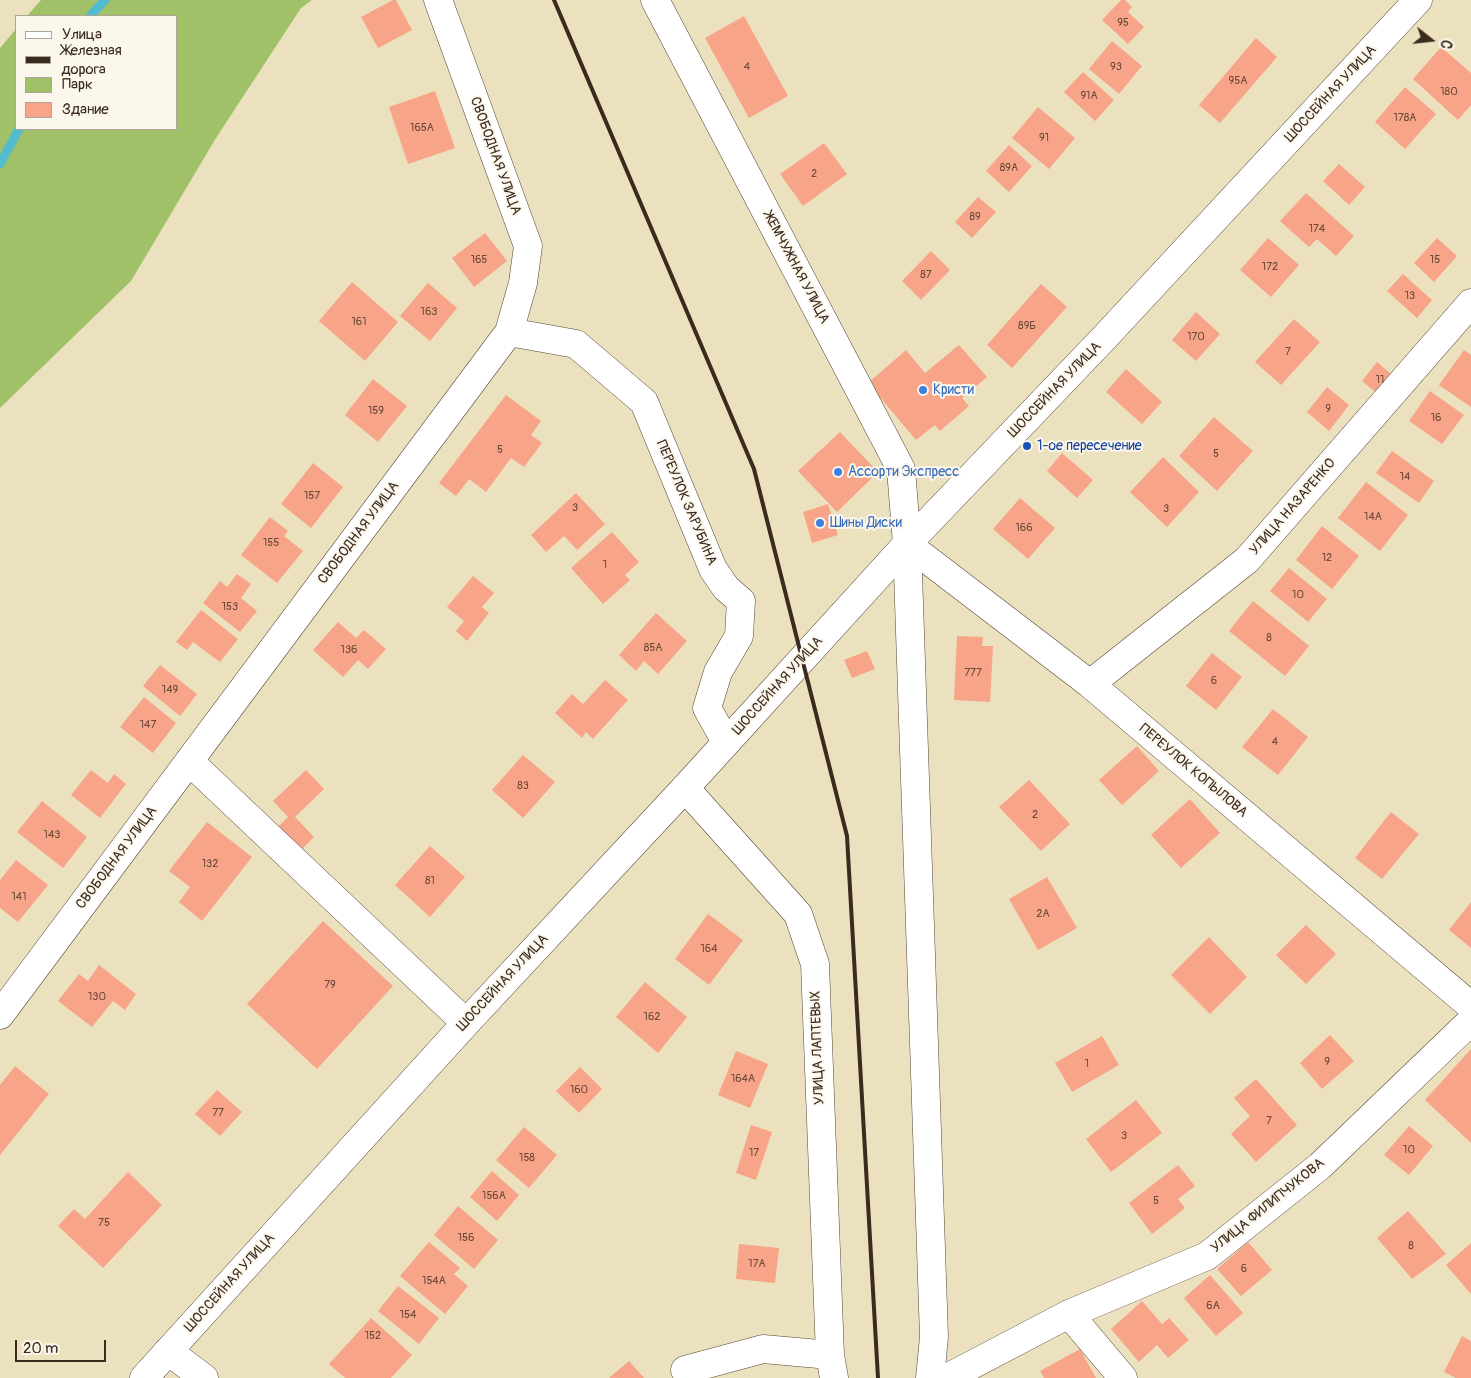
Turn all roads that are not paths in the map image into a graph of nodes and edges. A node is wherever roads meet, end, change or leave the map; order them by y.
1 (438, 0) edge
2 (655, 0) edge
3 (1418, 0) edge
4 (1471, 303) edge
5 (509, 332) junction
6 (907, 544) junction
7 (1090, 684) junction
8 (726, 742) junction
9 (189, 761) junction
10 (685, 788) junction
11 (1471, 1006) edge
12 (0, 1015) edge
13 (1471, 1021) edge
14 (466, 1023) junction
15 (1069, 1314) junction
16 (168, 1351) junction
17 (832, 1366) edge
18 (685, 1370) dead end
19 (144, 1378) edge
20 (204, 1378) edge
21 (930, 1378) edge
22 (947, 1378) edge
23 (1123, 1378) edge

1 - 5 street, СВОБОДНАЯ УЛИЦА
2 - 6 street, ЖЕМЧУЖНАЯ УЛИЦА
3 - 6 street, ШОССЕЙНАЯ УЛИЦА
4 - 7 street, УЛИЦА НАЗАРЕНКО
5 - 8 street, ПЕРЕУЛОК ЗАРУБИНА
5 - 9 street, СВОБОДНАЯ УЛИЦА
6 - 7 street, ПЕРЕУЛОК КОПЫЛОВА
6 - 8 street, ШОССЕЙНАЯ УЛИЦА
6 - 21 street, ЖЕМЧУЖНАЯ УЛИЦА
7 - 11 street, ПЕРЕУЛОК КОПЫЛОВА
8 - 10 street, ШОССЕЙНАЯ УЛИЦА
9 - 12 street, СВОБОДНАЯ УЛИЦА
9 - 14 street
10 - 14 street, ШОССЕЙНАЯ УЛИЦА
10 - 17 street, УЛИЦА ЛАПТЕВЫХ
13 - 15 street, УЛИЦА ФИЛИПЧУКОВА
14 - 16 street, ШОССЕЙНАЯ УЛИЦА
15 - 22 street, УЛИЦА ФИЛИПЧУКОВА
15 - 23 street
16 - 19 street, ШОССЕЙНАЯ УЛИЦА
16 - 20 street
17 - 18 street, УЛИЦА ЛАПТЕВЫХ

